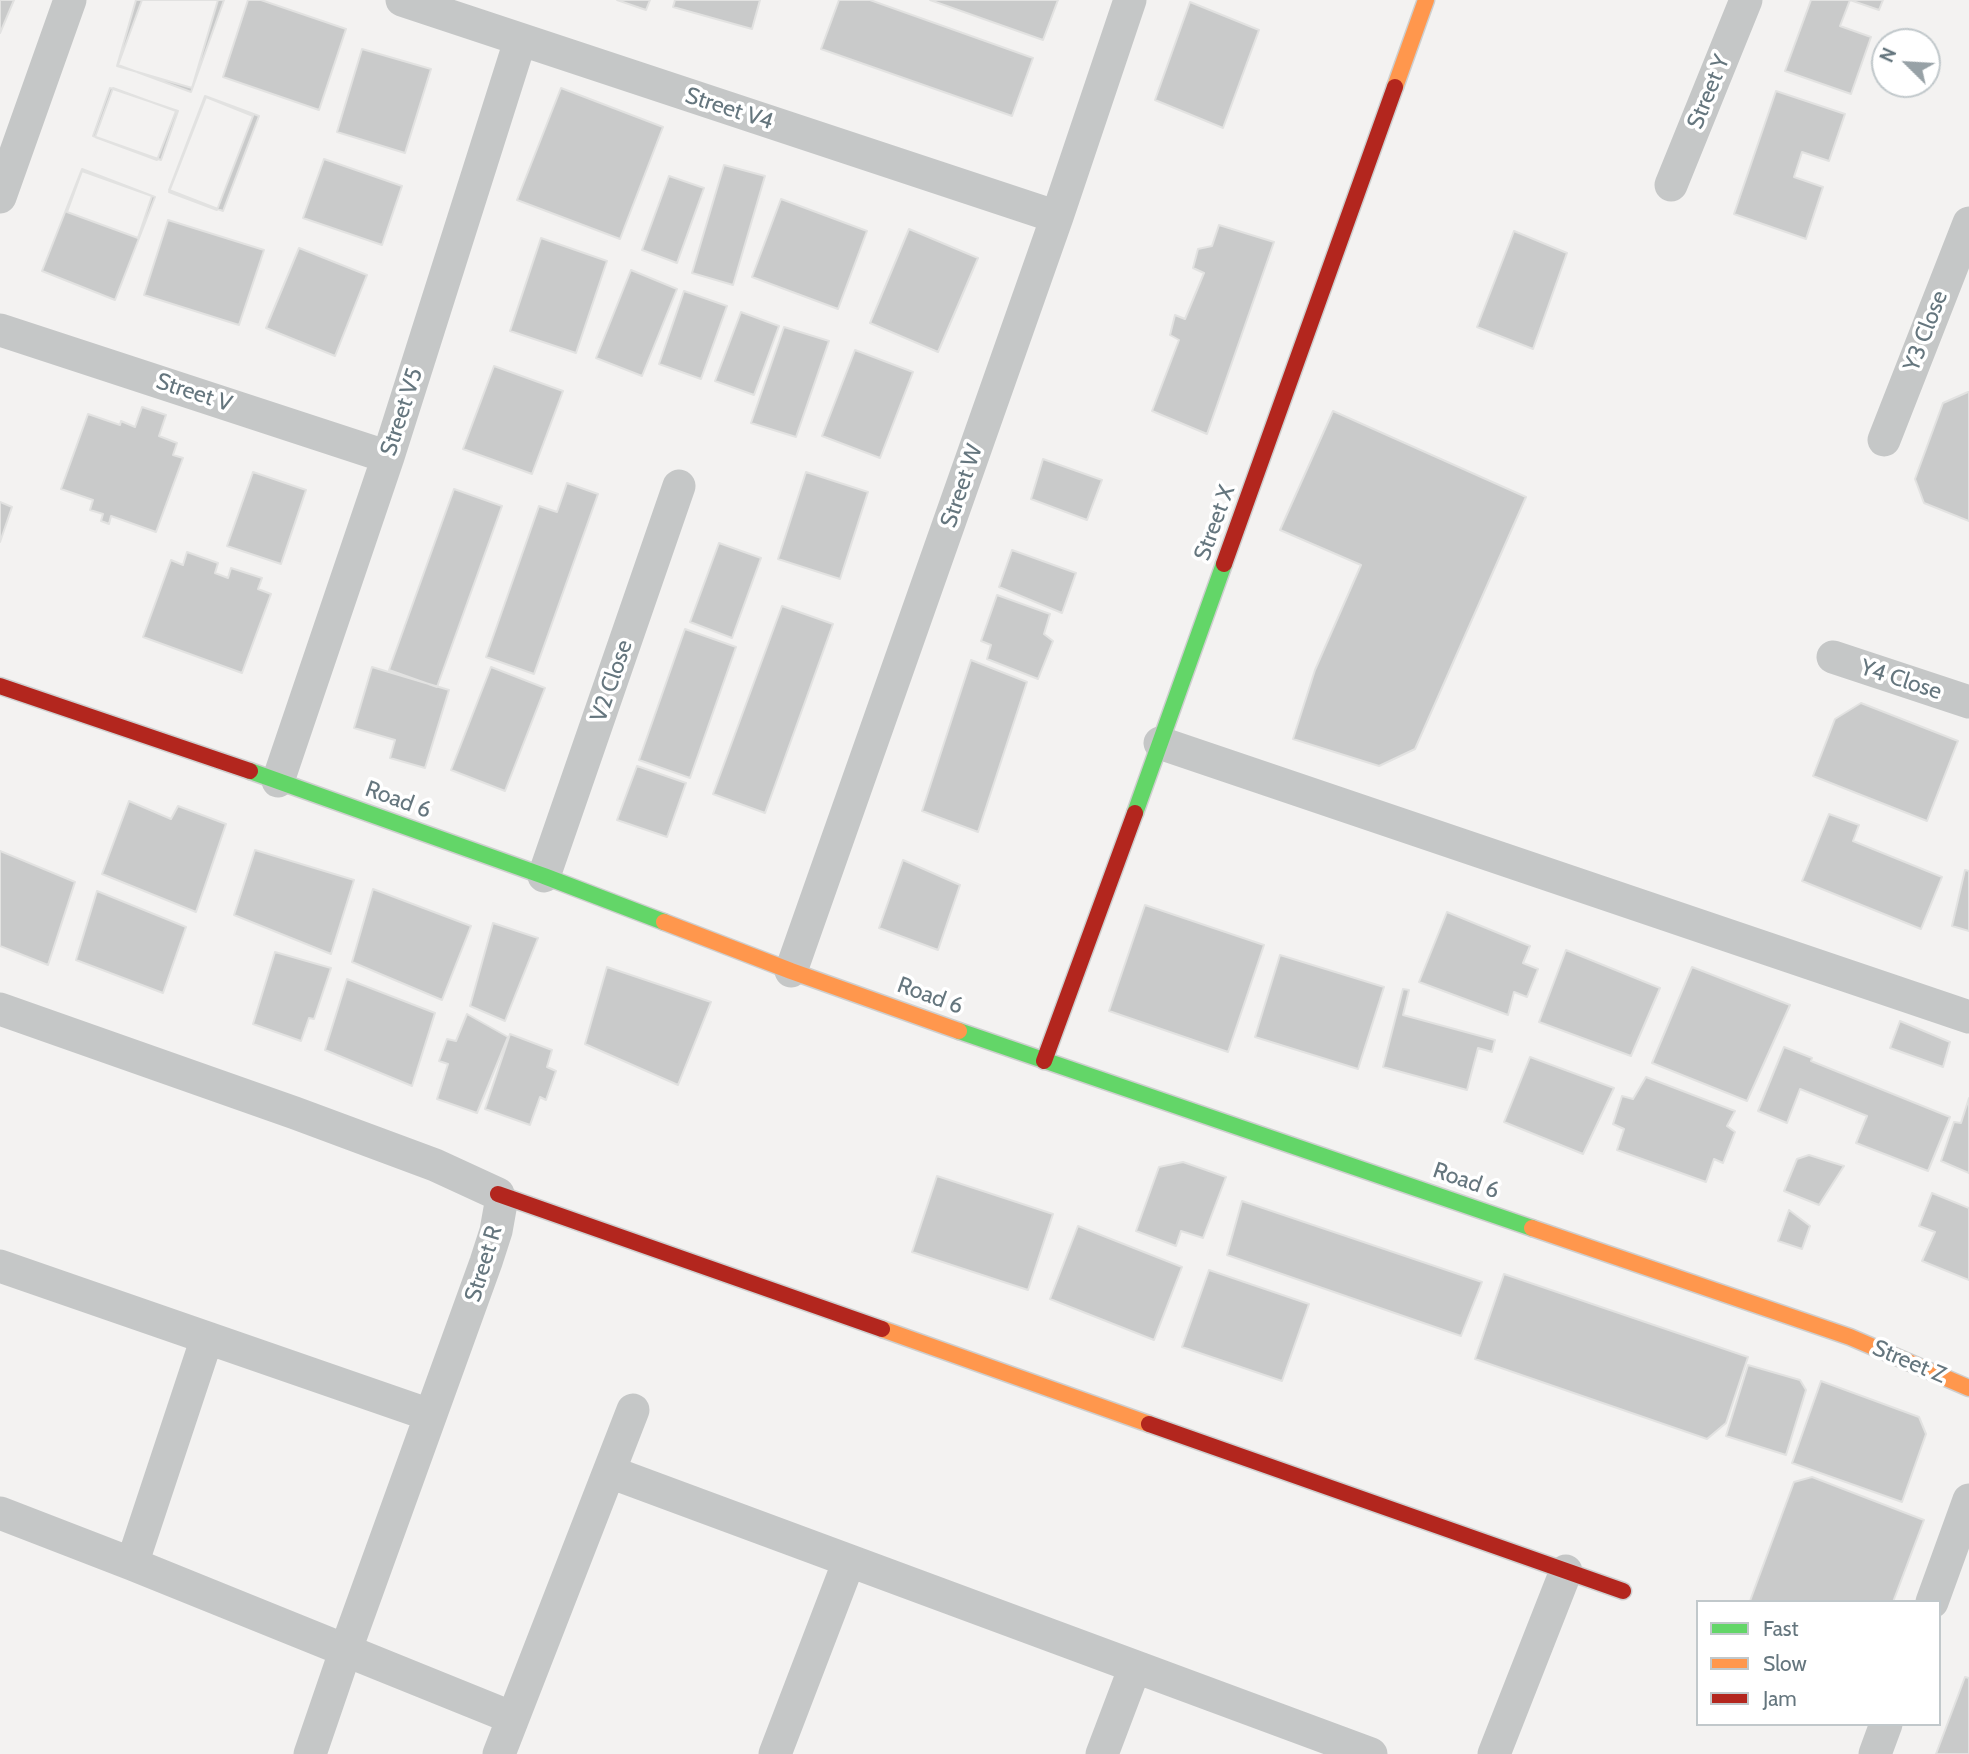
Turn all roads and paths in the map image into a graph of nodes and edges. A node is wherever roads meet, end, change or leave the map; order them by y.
1 (70, 0) edge
2 (402, 0) edge
3 (1130, 0) edge
4 (1426, 0) edge
5 (1746, 0) edge
6 (520, 41) junction
7 (1671, 185) dead end
8 (0, 197) edge
9 (1057, 217) junction
10 (1969, 223) edge
11 (0, 330) edge
12 (1884, 440) dead end
13 (388, 457) junction
14 (679, 486) dead end
15 (1833, 657) dead end
16 (0, 686) edge
17 (1969, 702) edge
18 (1160, 743) junction
19 (278, 781) junction
20 (544, 876) junction
21 (791, 971) junction
22 (0, 1009) edge
23 (1969, 1017) edge
24 (1044, 1061) junction
25 (498, 1194) junction
26 (0, 1266) edge
27 (1850, 1336) joint
28 (207, 1338) junction
29 (1969, 1388) edge
30 (633, 1410) dead end
31 (430, 1415) junction
32 (610, 1472) junction
33 (1969, 1500) edge
34 (0, 1513) edge
35 (849, 1561) junction
36 (132, 1564) junction
37 (1566, 1571) junction
38 (1623, 1591) dead end
39 (1932, 1600) edge
40 (345, 1652) junction
41 (1135, 1667) junction
42 (513, 1718) junction
43 (1885, 1726) edge
44 (310, 1754) edge
45 (499, 1754) edge
46 (775, 1754) edge
47 (1102, 1754) edge
48 (1371, 1754) edge
49 (1494, 1754) edge
50 (1875, 1754) edge

1 - 8 street
2 - 6 street, Street V4
3 - 9 street, Street W
4 - 18 street, Street X
5 - 7 street, Street Y
6 - 9 street, Street V4
6 - 13 street, Street V5
9 - 21 street, Street W
10 - 12 street, Y3 Close
11 - 13 street, Street V
13 - 19 street, Street V5
14 - 20 street, V2 Close
15 - 17 street, Y4 Close
16 - 19 street, Road 6
18 - 23 street
18 - 24 street, Street X
19 - 20 street, Road 6
20 - 21 street, Road 6
21 - 24 street, Road 6
22 - 25 street, Street R
24 - 27 street, Road 6
25 - 31 street, Street R
25 - 37 street
26 - 28 street
27 - 29 street, Street Z
28 - 31 street
28 - 36 street
30 - 32 street
31 - 40 street, Street R
32 - 35 street
32 - 42 street
33 - 39 street
34 - 36 street
35 - 41 street
35 - 46 street
36 - 40 street
37 - 38 street
37 - 49 street
40 - 42 street
40 - 44 street, Street R
41 - 47 street
41 - 48 street
42 - 45 street
43 - 50 street

